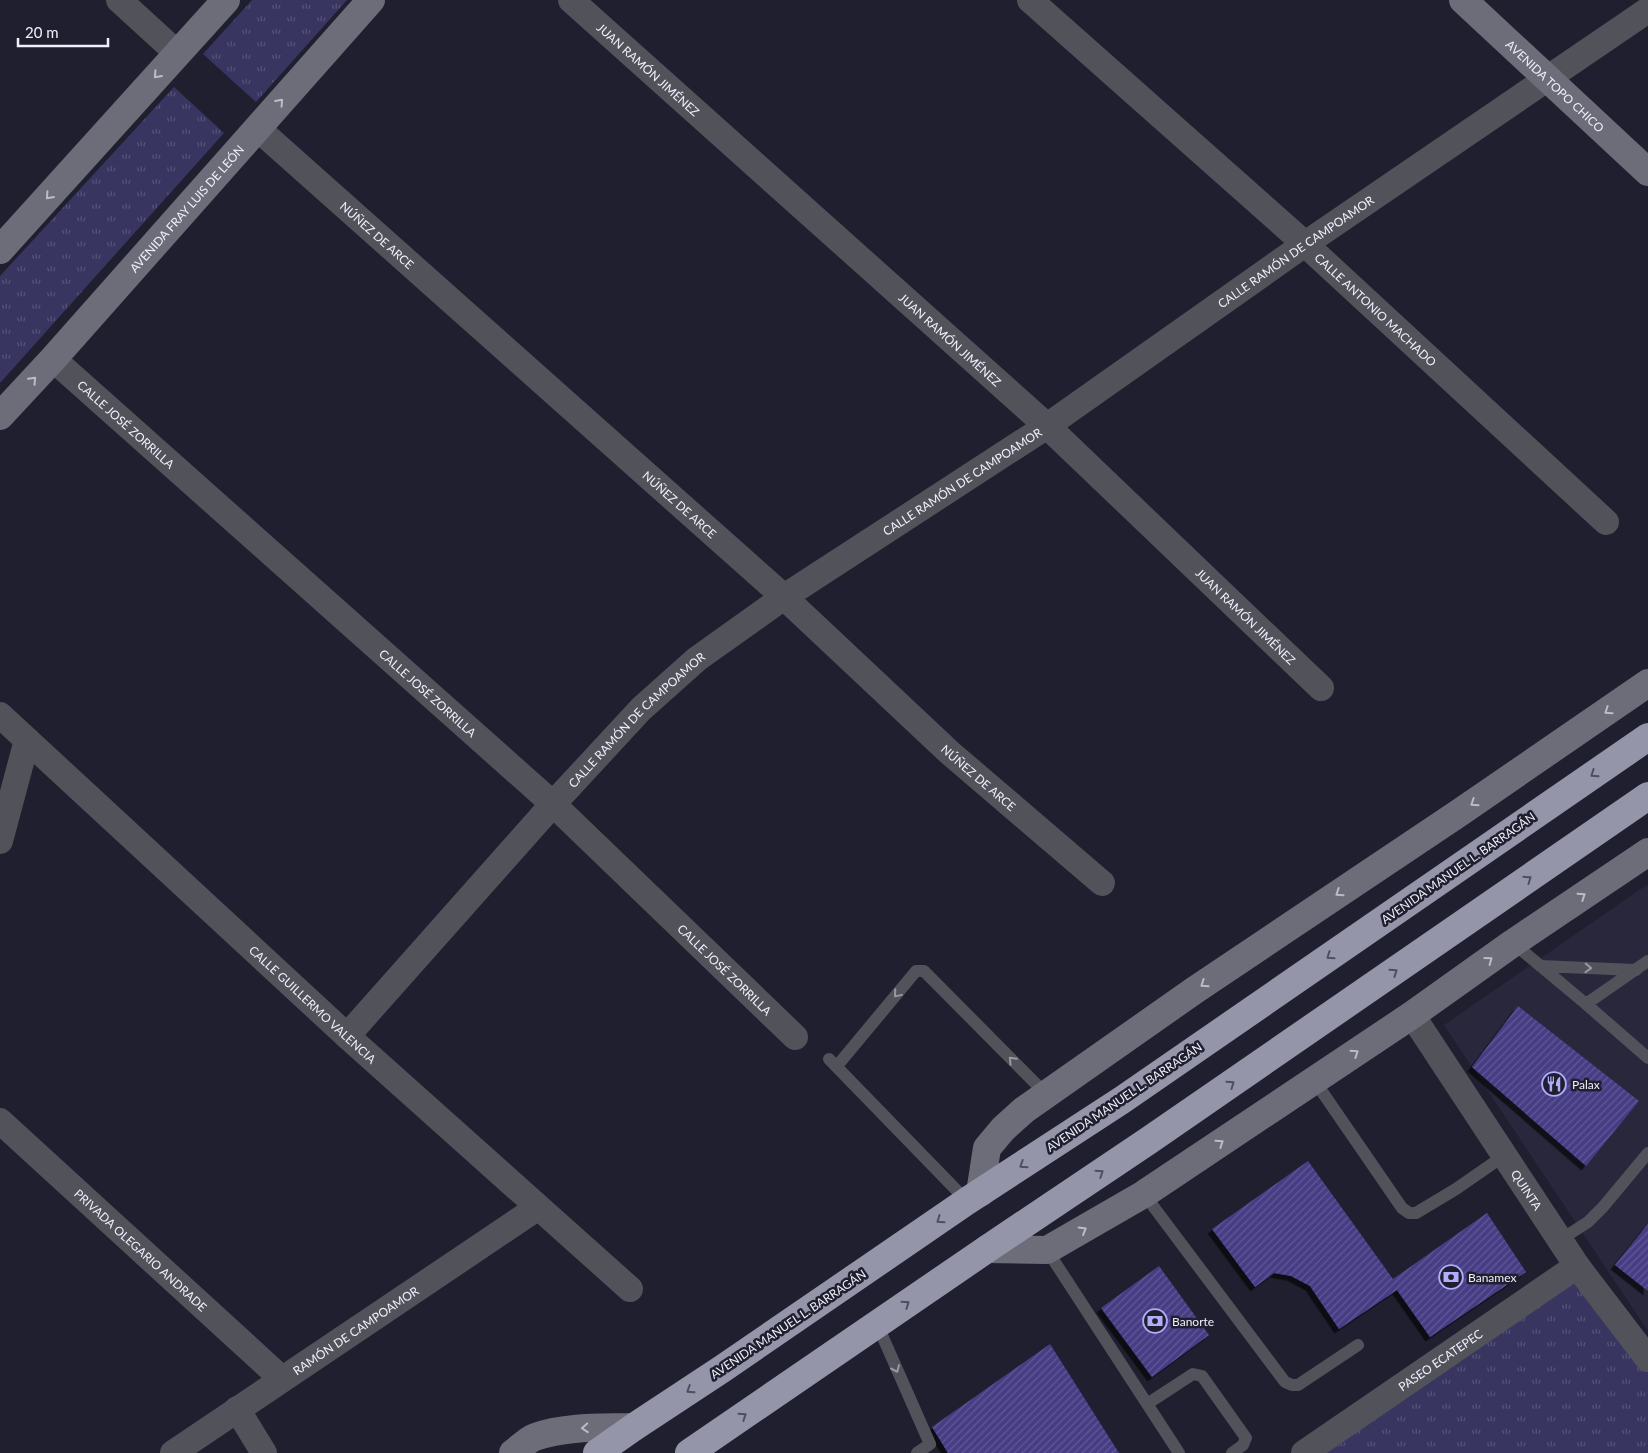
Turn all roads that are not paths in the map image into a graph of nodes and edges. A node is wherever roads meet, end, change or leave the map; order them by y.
1 (119, 0) edge
2 (226, 0) edge
3 (370, 0) edge
4 (571, 0) edge
5 (1030, 0) edge
6 (1463, 0) edge
7 (1648, 10) edge
8 (177, 53) junction
9 (1547, 79) junction
10 (258, 128) junction
11 (1648, 172) edge
12 (1305, 244) junction
13 (0, 250) edge
14 (53, 359) junction
15 (0, 416) edge
16 (1047, 426) junction
17 (1606, 522) dead end
18 (784, 597) junction
19 (1648, 683) edge
20 (1321, 688) dead end
21 (0, 715) edge
22 (1648, 737) edge
23 (26, 740) junction
24 (1648, 796) edge
25 (553, 804) junction
26 (0, 841) edge
27 (1648, 852) edge
28 (1102, 883) dead end
29 (1513, 943) junction
30 (1648, 961) edge
31 (1540, 966) junction
32 (1636, 970) junction
33 (1586, 1004) junction
34 (1412, 1015) junction
35 (347, 1036) junction
36 (795, 1037) dead end
37 (1648, 1058) edge
38 (1314, 1080) junction
39 (1046, 1094) junction
40 (0, 1121) edge
41 (1648, 1153) edge
42 (1505, 1155) junction
43 (1144, 1194) junction
44 (974, 1197) junction
45 (538, 1208) junction
46 (1560, 1240) junction
47 (987, 1248) junction
48 (1047, 1250) junction
49 (1577, 1266) junction
50 (630, 1289) dead end
51 (877, 1324) junction
52 (1358, 1345) dead end
53 (1648, 1359) edge
54 (282, 1378) junction
55 (1146, 1404) junction
56 (237, 1409) junction
57 (634, 1426) junction
58 (173, 1453) edge
59 (264, 1453) edge
60 (513, 1453) edge
61 (597, 1453) edge
62 (689, 1453) edge
63 (917, 1453) edge
64 (1179, 1453) edge
65 (1232, 1453) edge
66 (1304, 1453) edge

1 - 8 street
2 - 8 street
10 -> 3 street, AVENIDA FRAY LUIS DE LEÓN
4 - 16 street, JUAN RAMÓN JIMÉNEZ
5 - 12 street, CALLE ANTONIO MACHADO
6 - 9 street, AVENIDA TOPO CHICO
7 - 9 street, CALLE RAMÓN DE CAMPOAMOR
8 -> 13 street
9 - 11 street, AVENIDA TOPO CHICO
9 - 12 street, CALLE RAMÓN DE CAMPOAMOR
10 - 14 street, AVENIDA FRAY LUIS DE LEÓN
10 - 18 street, NÚÑEZ DE ARCE
12 - 16 street, CALLE RAMÓN DE CAMPOAMOR
12 - 17 street, CALLE ANTONIO MACHADO
15 -> 14 street, AVENIDA FRAY LUIS DE LEÓN
14 - 25 street, CALLE JOSÉ ZORRILLA
16 - 18 street, CALLE RAMÓN DE CAMPOAMOR
16 - 20 street, JUAN RAMÓN JIMÉNEZ
18 - 25 street, CALLE RAMÓN DE CAMPOAMOR
18 - 28 street, NÚÑEZ DE ARCE
19 -> 39 street
21 - 23 street, CALLE GUILLERMO VALENCIA
22 -> 44 highway, AVENIDA MANUEL L. BARRAGÁN
23 - 26 street
23 - 35 street, CALLE GUILLERMO VALENCIA
47 -> 24 highway
25 - 35 street, CALLE RAMÓN DE CAMPOAMOR
25 - 36 street, CALLE JOSÉ ZORRILLA
29 -> 27 street
29 - 31 lane
34 -> 29 street
30 - 32 lane
31 -> 32 lane
31 - 33 lane
32 - 33 lane
33 - 37 lane
38 -> 34 street
34 - 42 street, QUINTA
35 - 45 street, CALLE GUILLERMO VALENCIA
38 - 42 lane
43 -> 38 street
39 - 44 street
39 -> 44 lane
40 - 54 street, PRIVADA OLEGARIO ANDRADE
41 - 46 lane
42 - 46 street, QUINTA
48 -> 43 street
43 - 52 lane
44 -> 57 highway, AVENIDA MANUEL L. BARRAGÁN
45 - 50 street, CALLE GUILLERMO VALENCIA
45 - 54 street, RAMÓN DE CAMPOAMOR
46 - 49 street, QUINTA
47 - 48 street
51 -> 47 highway
48 - 55 lane
49 - 53 street, QUINTA
49 - 66 street, PASEO ECATEPEC
62 -> 51 highway
51 -> 63 lane
54 - 56 street, RAMÓN DE CAMPOAMOR
55 - 64 lane
55 - 65 lane
56 - 58 street, RAMÓN DE CAMPOAMOR
56 - 59 street
57 -> 60 street
57 - 61 highway, AVENIDA MANUEL L. BARRAGÁN

